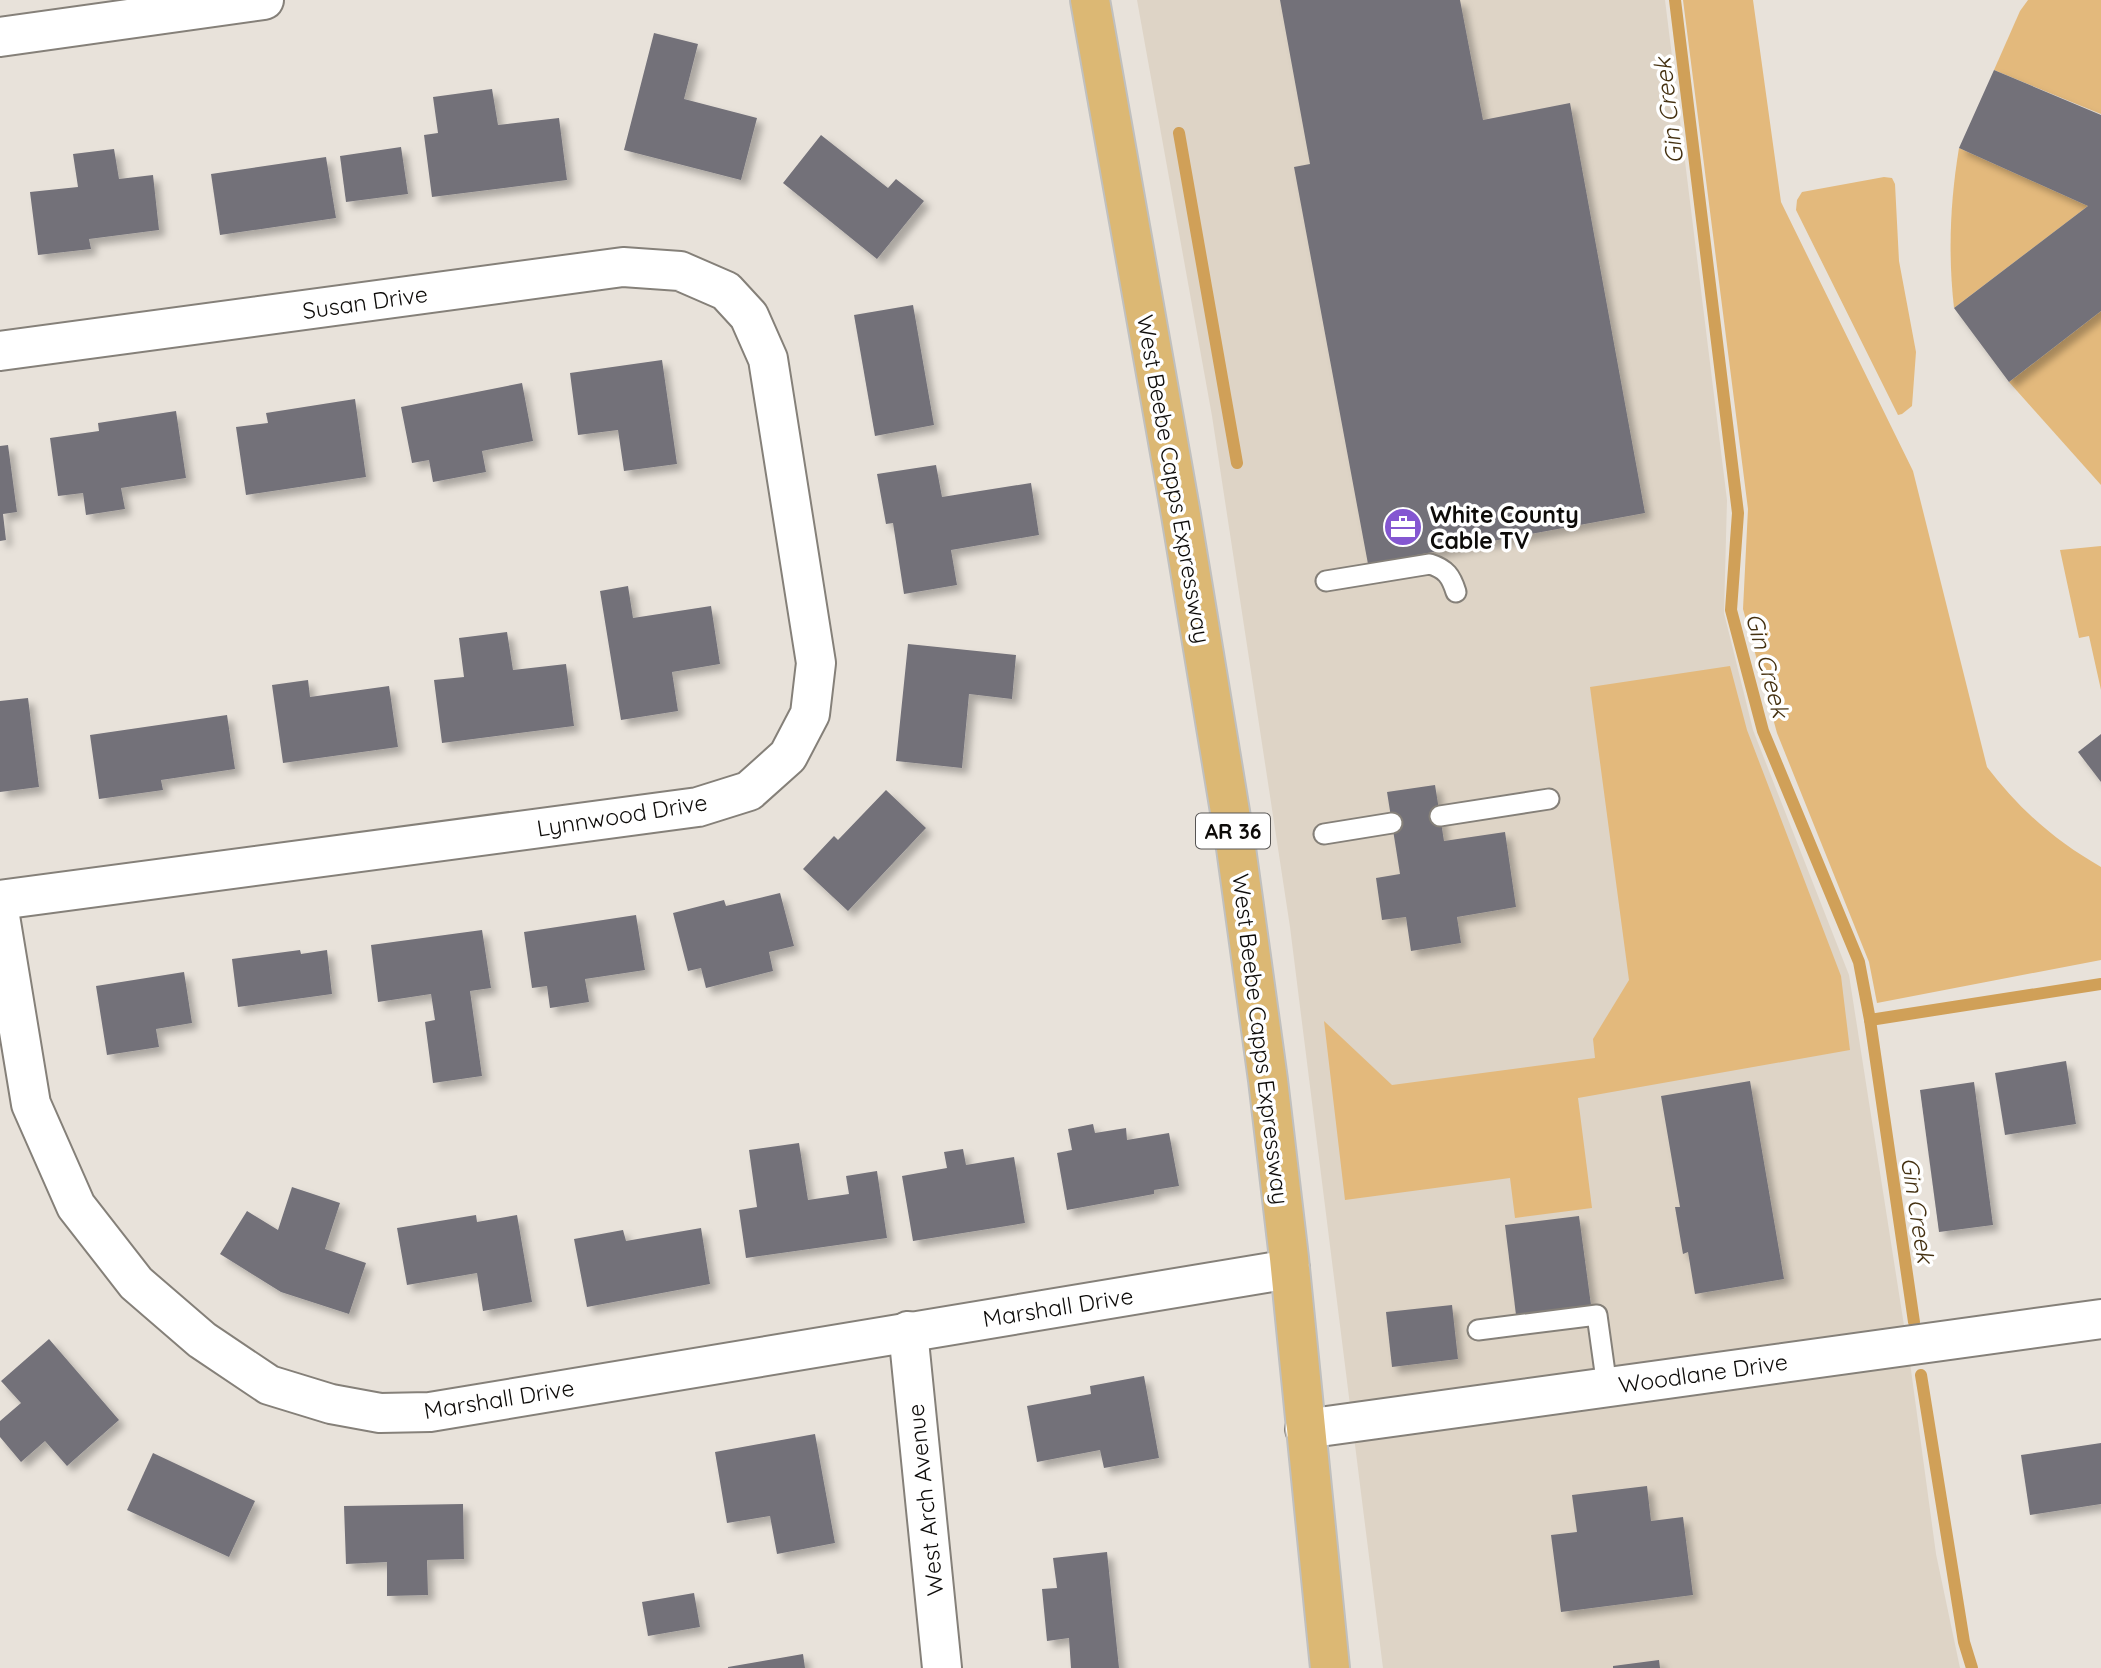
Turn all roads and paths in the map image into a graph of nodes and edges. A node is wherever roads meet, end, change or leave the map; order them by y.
1 (264, 0) edge
2 (1090, 0) edge
3 (0, 37) edge
4 (726, 290) joint
5 (0, 351) edge
6 (1326, 581) dead end
7 (1455, 592) dead end
8 (1549, 799) dead end
9 (1440, 816) dead end
10 (1392, 823) dead end
11 (1324, 834) dead end
12 (0, 900) edge
13 (0, 916) edge
14 (1290, 1269) junction
15 (2101, 1319) edge
16 (1479, 1330) dead end
17 (908, 1331) junction
18 (1607, 1387) junction
19 (1304, 1429) junction
20 (942, 1668) edge
21 (1330, 1668) edge

1 - 3 street
2 - 14 main road, West Beebe Capps Expressway / AR 36
4 - 5 street, Susan Drive
4 - 12 street, Lynnwood Drive
6 - 7 lane
8 - 9 lane
10 - 11 lane
13 - 17 street, Marshall Drive
14 - 17 street, Marshall Drive
14 - 19 main road, West Beebe Capps Expressway / AR 36
15 - 18 street, Woodlane Drive
16 - 18 lane
17 - 20 street, West Arch Avenue
18 - 19 street, Woodlane Drive
19 - 21 main road, West Beebe Capps Expressway / AR 36

